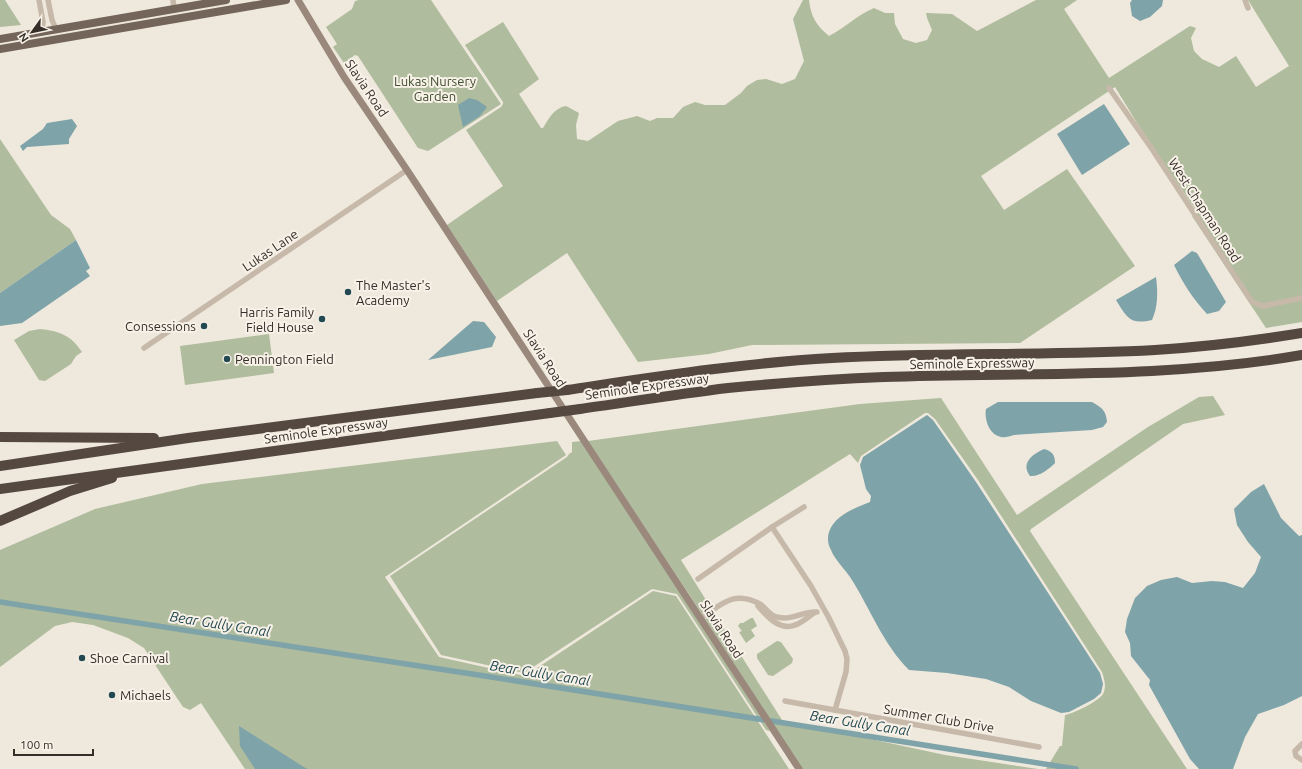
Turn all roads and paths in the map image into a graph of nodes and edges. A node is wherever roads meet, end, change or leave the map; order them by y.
1 (48, 0) edge
2 (173, 0) edge
3 (226, 0) edge
4 (286, 0) edge
5 (298, 0) edge
6 (1245, 0) edge
7 (39, 1) edge
8 (1248, 8) dead end
9 (174, 9) junction
10 (134, 16) junction
11 (56, 29) junction
12 (113, 30) junction
13 (42, 32) junction
14 (0, 39) edge
15 (0, 49) edge
16 (1109, 88) dead end
17 (408, 170) junction
18 (1302, 298) edge
19 (1302, 333) edge
20 (144, 348) dead end
21 (1302, 355) edge
22 (0, 437) edge
23 (188, 438) junction
24 (0, 466) edge
25 (142, 468) junction
26 (0, 489) edge
27 (804, 507) dead end
28 (0, 521) edge
29 (772, 527) junction
30 (698, 579) dead end
31 (822, 608) junction
32 (701, 618) junction
33 (785, 701) dead end
34 (835, 710) junction
35 (1302, 744) edge
36 (1039, 747) dead end
37 (1302, 760) edge
38 (799, 769) edge

1 - 7 street
1 - 11 street
2 - 9 street
3 - 9 main road
4 - 12 main road
5 - 17 street, Slavia Road
6 - 8 street
7 - 13 street
9 - 10 main road
10 - 11 main road
10 - 12 main road
11 - 13 main road
12 - 15 main road
13 - 14 main road
16 - 18 street, West Chapman Road
17 - 20 street, Lukas Lane
17 - 32 street, Slavia Road
19 - 23 highway, Seminole Expressway, bridge
21 - 25 highway, Seminole Expressway, bridge
22 - 23 highway
23 - 24 highway, Seminole Expressway
25 - 26 highway, Seminole Expressway
25 - 28 highway
27 - 29 street
29 - 30 street
29 - 31 street
31 - 32 street
31 - 34 street
32 - 38 street, Slavia Road
33 - 34 street, Summer Club Drive
34 - 36 street, Summer Club Drive
35 - 37 street

